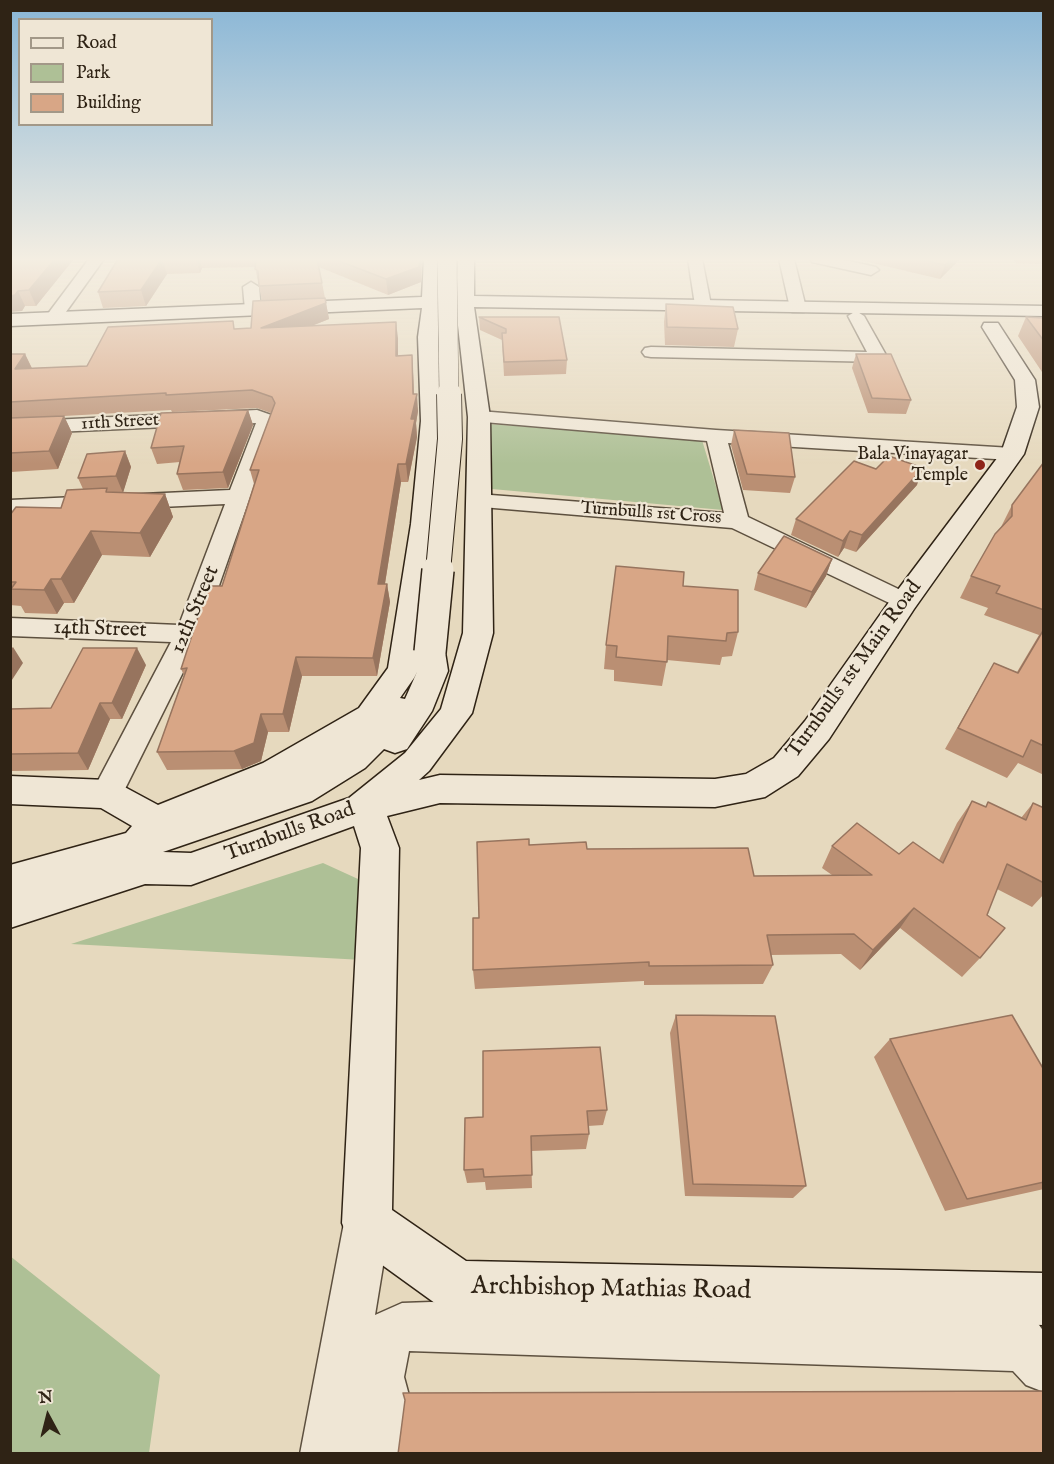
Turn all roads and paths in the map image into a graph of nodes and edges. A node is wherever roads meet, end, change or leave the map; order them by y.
1 (59, 327) edge
2 (429, 327) edge
3 (448, 327) edge
4 (468, 327) edge
5 (862, 327) edge
6 (990, 327) dead end
7 (10, 330) edge
8 (651, 351) dead end
9 (479, 417) junction
10 (265, 418) joint
11 (10, 429) edge
12 (716, 436) junction
13 (1012, 454) junction
14 (241, 496) junction
15 (478, 501) junction
16 (10, 507) edge
17 (738, 520) junction
18 (904, 602) junction
19 (10, 627) edge
20 (189, 634) junction
21 (10, 790) edge
22 (107, 794) junction
23 (362, 808) junction
24 (146, 845) junction
25 (10, 882) edge
26 (10, 911) edge
27 (367, 1223) junction
28 (1021, 1299) edge
29 (1033, 1357) edge
30 (362, 1361) junction
31 (326, 1454) edge
32 (379, 1454) edge

1 - 7 street
2 - 24 street, Turnbulls Road
3 - 24 street, bridge
4 - 9 street, Turnbulls Road
5 - 8 street
6 - 13 street, Turnbulls 1st Main Road
9 - 12 street
9 - 15 street, Turnbulls Road
10 - 11 street, 11th Street
10 - 14 street, 12th Street
12 - 13 street
12 - 17 street, Turnbulls 1st Cross
13 - 18 street, Turnbulls 1st Main Road
14 - 16 street
14 - 20 street, 12th Street
15 - 17 street, Turnbulls 1st Cross
15 - 23 street, Turnbulls Road
17 - 18 street
18 - 23 street, Turnbulls 1st Main Road
19 - 20 street, 14th Street
20 - 22 street, 12th Street
21 - 22 street
22 - 24 street
23 - 24 street, Turnbulls Road
23 - 27 street
24 - 25 street, Turnbulls Road
24 - 26 street, Turnbulls Road
27 - 28 street, Archbishop Mathias Road
27 - 30 street
28 - 29 street
29 - 30 street
30 - 31 street
30 - 32 street

